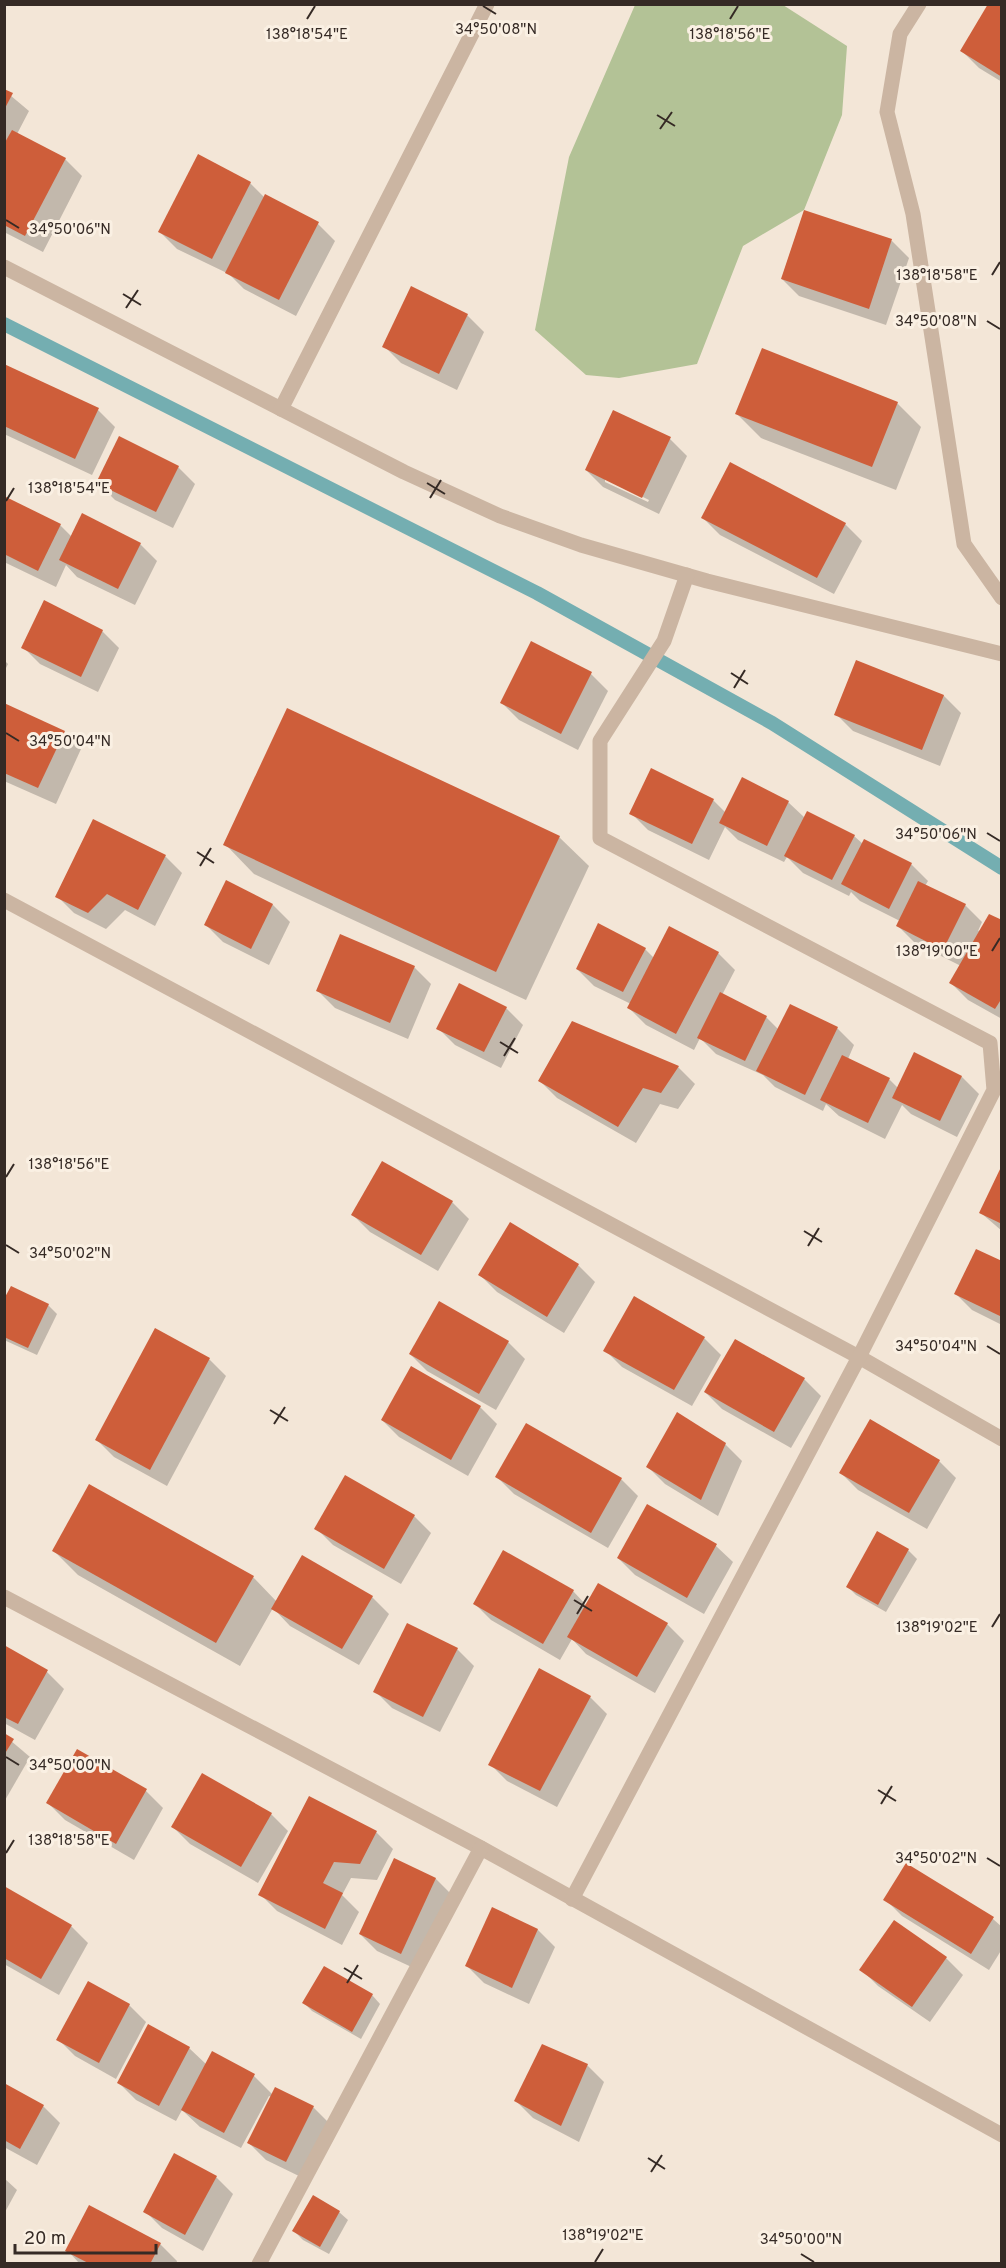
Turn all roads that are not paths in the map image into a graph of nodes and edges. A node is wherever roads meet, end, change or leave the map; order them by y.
1 (487, 4) edge
2 (919, 4) edge
3 (4, 267) edge
4 (282, 409) junction
5 (687, 575) junction
6 (1002, 598) edge
7 (1002, 654) edge
8 (4, 900) edge
9 (859, 1357) junction
10 (1002, 1439) edge
11 (4, 1597) edge
12 (481, 1848) junction
13 (572, 1899) junction
14 (1002, 2135) edge
15 (259, 2264) edge

1 - 4 street
2 - 6 street
3 - 4 street
4 - 5 street
5 - 7 street
5 - 9 street
8 - 9 street
9 - 10 street
9 - 13 street
11 - 12 street
12 - 13 street
12 - 15 street
13 - 14 street

